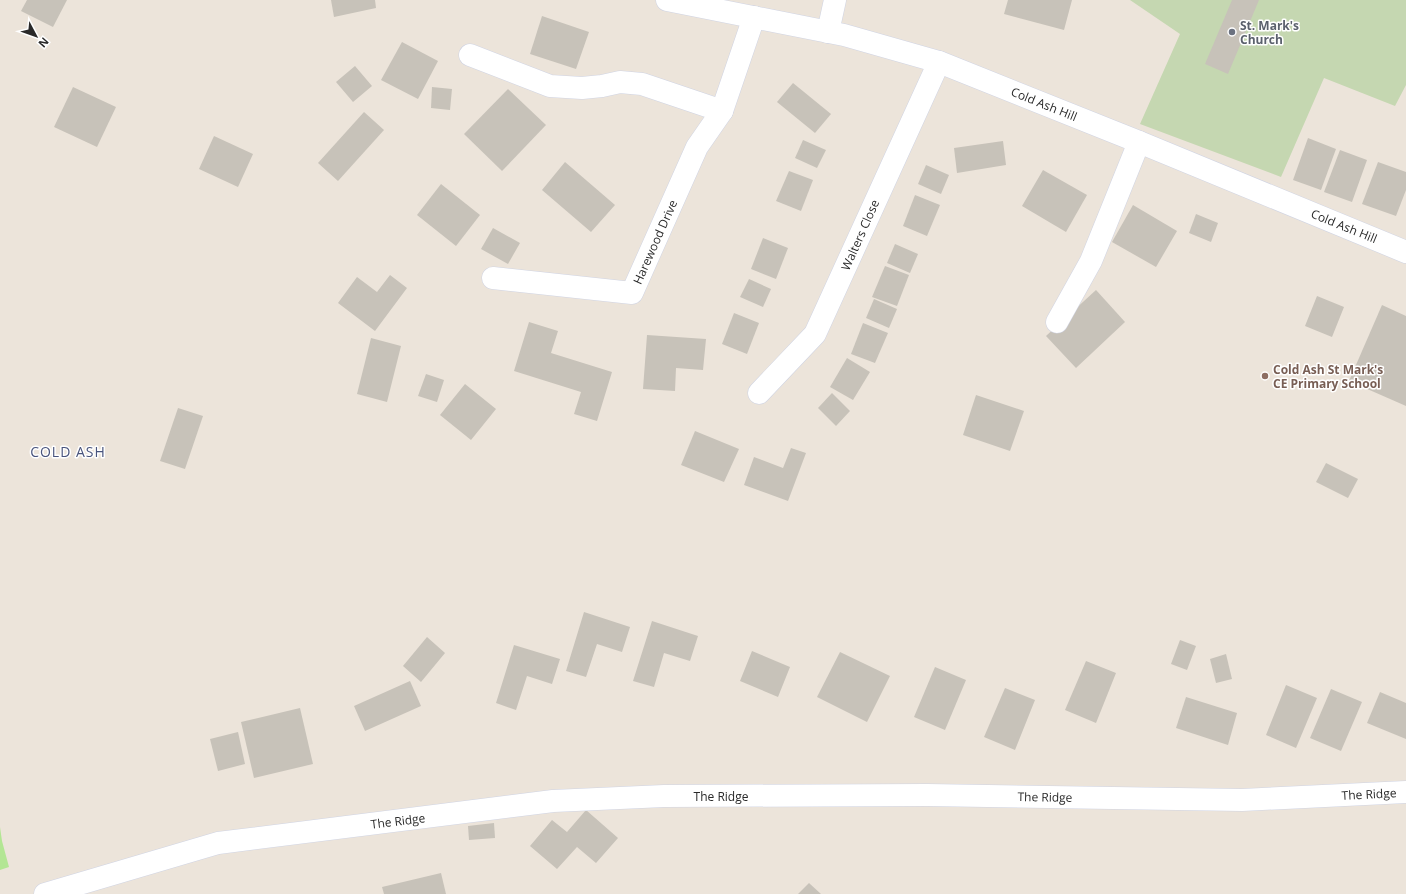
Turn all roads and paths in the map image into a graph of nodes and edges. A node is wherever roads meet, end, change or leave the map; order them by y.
1 (667, 0) edge
2 (835, 0) edge
3 (754, 17) junction
4 (828, 32) junction
5 (470, 55) dead end
6 (939, 62) junction
7 (722, 111) junction
8 (1139, 142) junction
9 (1406, 252) edge
10 (493, 278) dead end
11 (1057, 322) dead end
12 (759, 393) dead end
13 (1406, 792) edge
14 (45, 894) edge

1 - 3 street, Cold Ash Hill
2 - 4 street
3 - 4 street, Cold Ash Hill
3 - 7 street, Harewood Drive
4 - 6 street, Cold Ash Hill
5 - 7 street
6 - 8 street, Cold Ash Hill
6 - 12 street, Walters Close
7 - 10 street, Harewood Drive
8 - 9 street, Cold Ash Hill
8 - 11 street
13 - 14 street, The Ridge

